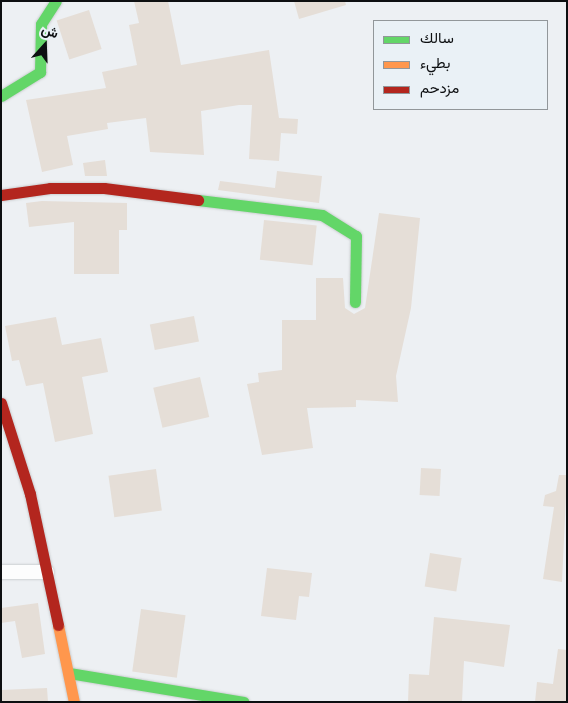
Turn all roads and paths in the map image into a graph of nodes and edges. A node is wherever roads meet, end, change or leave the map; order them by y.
1 (56, 1) edge
2 (1, 96) edge
3 (1, 195) edge
4 (356, 302) dead end
5 (1, 403) edge
6 (1, 572) edge
7 (47, 572) junction
8 (69, 673) junction
9 (74, 702) edge
10 (244, 702) edge

1 - 2 street
3 - 4 street
5 - 7 street
6 - 7 street
7 - 8 street
8 - 9 street
8 - 10 street

